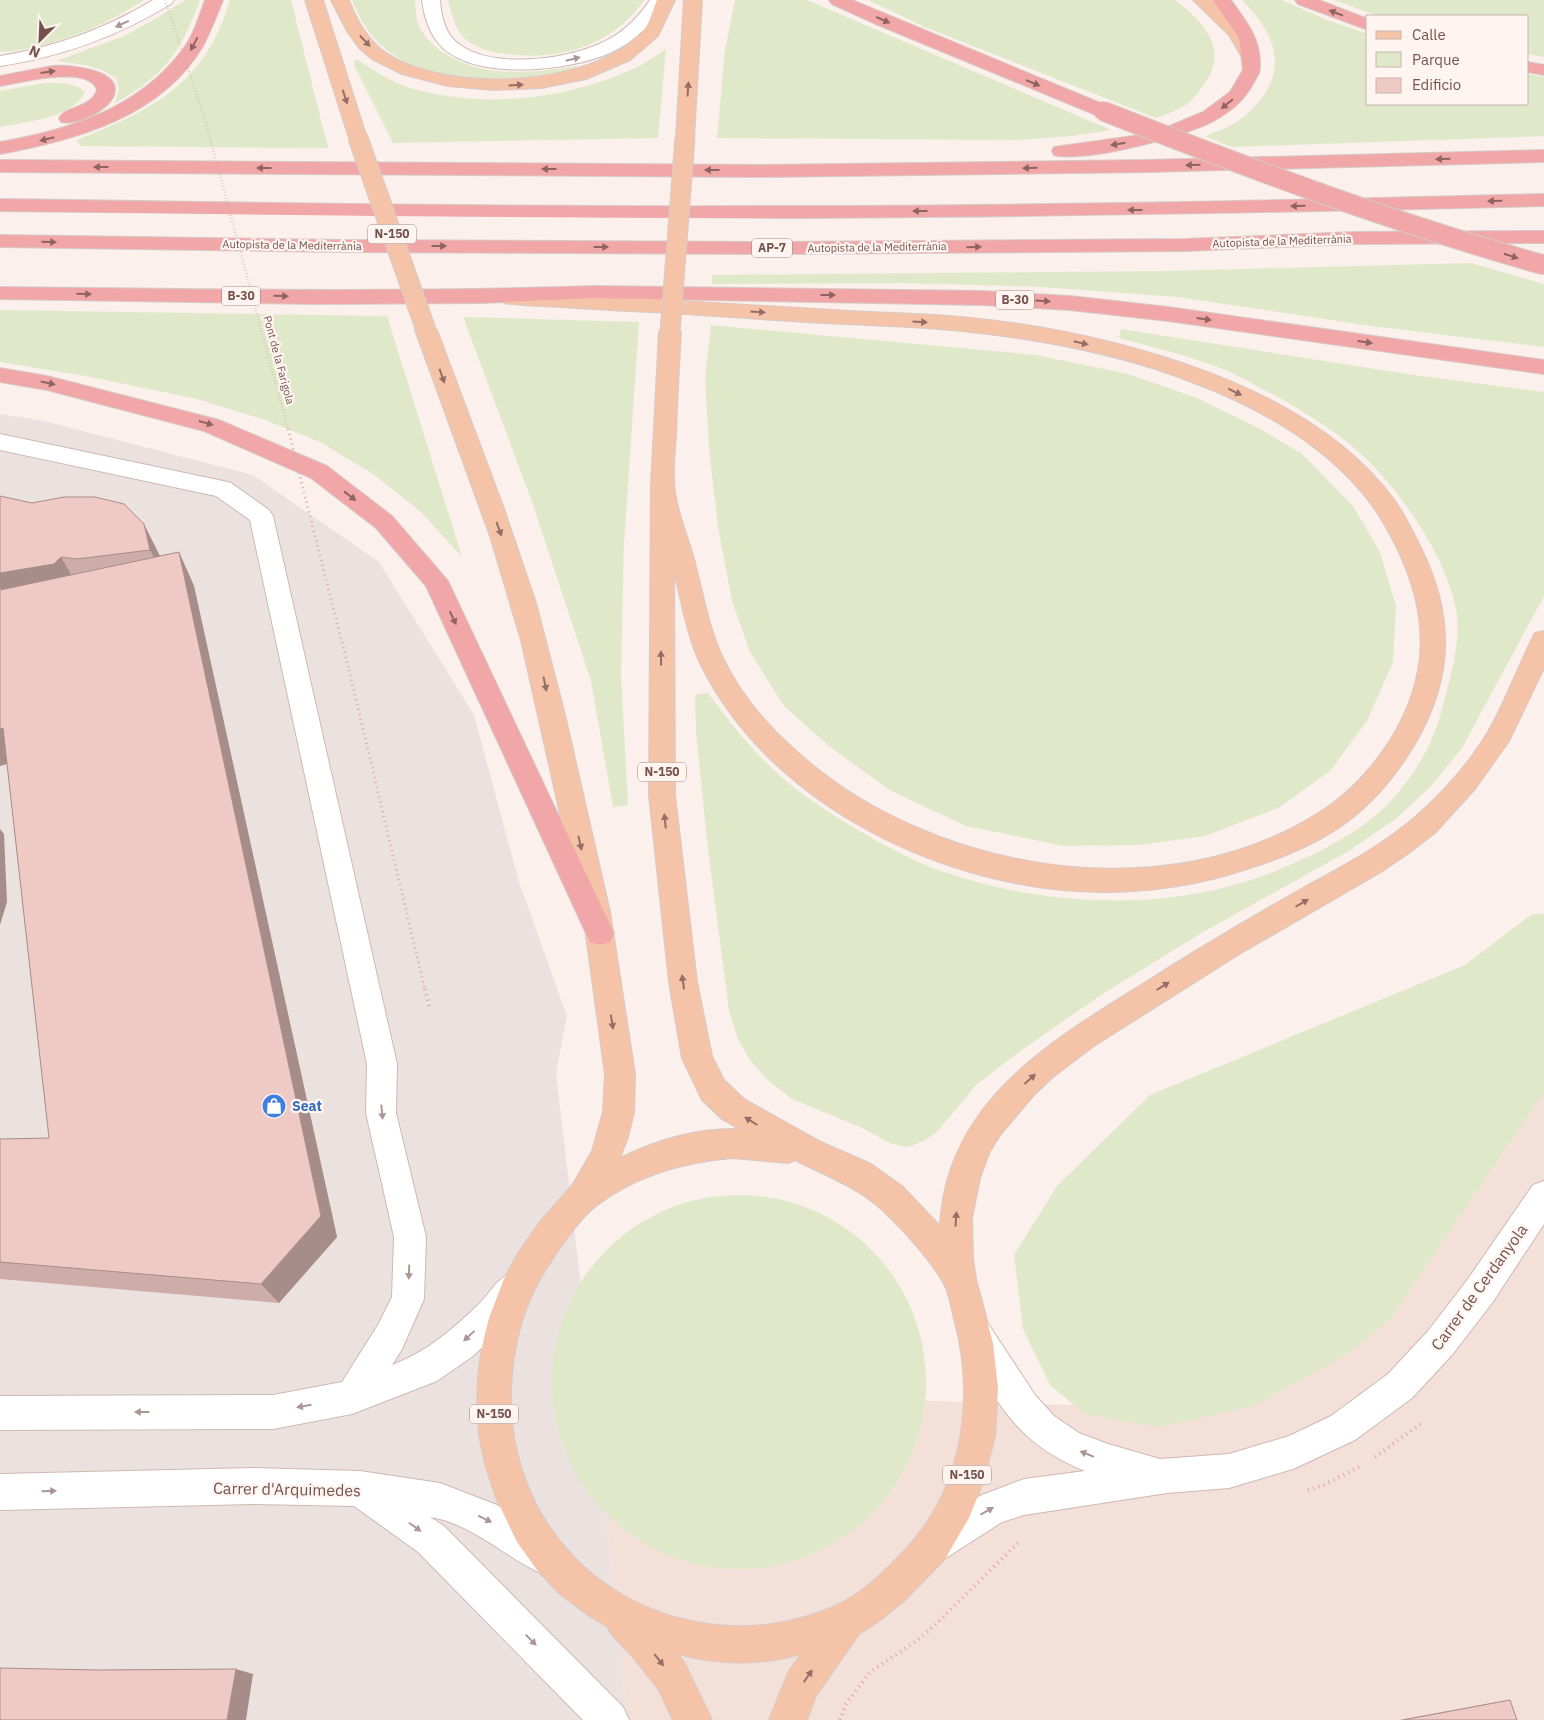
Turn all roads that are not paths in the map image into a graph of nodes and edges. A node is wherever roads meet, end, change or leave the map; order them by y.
1 (165, 0) edge
2 (214, 0) edge
3 (314, 0) edge
4 (340, 0) edge
5 (431, 0) edge
6 (660, 0) edge
7 (666, 0) edge
8 (693, 0) edge
9 (838, 0) edge
10 (1202, 0) edge
11 (1222, 0) edge
12 (1304, 0) edge
13 (708, 11) dead end
14 (1366, 24) edge
15 (690, 56) junction
16 (0, 62) edge
17 (1253, 65) junction
18 (1529, 67) edge
19 (1544, 70) edge
20 (0, 81) edge
21 (0, 134) edge
22 (0, 148) edge
23 (1544, 156) edge
24 (0, 166) edge
25 (760, 171) junction
26 (1544, 200) edge
27 (0, 205) edge
28 (1544, 237) edge
29 (0, 241) edge
30 (1544, 265) edge
31 (0, 292) edge
32 (482, 296) junction
33 (1544, 367) edge
34 (0, 376) edge
35 (0, 442) edge
36 (662, 485) junction
37 (1544, 640) edge
38 (600, 933) junction
39 (810, 1152) junction
40 (1544, 1196) edge
41 (582, 1198) junction
42 (524, 1273) junction
43 (961, 1284) junction
44 (974, 1333) junction
45 (352, 1397) junction
46 (0, 1413) edge
47 (1167, 1476) junction
48 (360, 1489) junction
49 (0, 1492) edge
50 (931, 1546) junction
51 (556, 1564) junction
52 (615, 1611) junction
53 (845, 1622) junction
54 (610, 1720) edge
55 (692, 1720) edge
56 (788, 1720) edge

1 -> 16 street
2 -> 22 highway
3 -> 38 main road, N-150, bridge
4 -> 7 main road
5 -> 6 street
8 - 15 main road, N-150
9 -> 30 highway, bridge
10 - 17 main road
11 - 17 highway
14 -> 12 highway
13 - 15 main road
36 -> 15 main road, N-150, bridge
17 -> 25 highway
18 - 19 highway
20 -> 21 highway
23 -> 25 highway
25 -> 24 highway
26 -> 27 highway
29 -> 28 highway, Autopista de la Mediterrània / AP-7
31 -> 32 highway, B-30
32 -> 33 highway, B-30
32 -> 36 main road
34 -> 38 highway
35 -> 45 street
39 -> 36 main road, N-150
43 -> 37 main road
38 -> 41 main road, N-150
39 - 41 main road, N-150
39 - 43 main road, N-150
40 - 47 street, Carrer de Cerdanyola
41 - 42 main road, N-150
42 -> 45 street
42 - 51 main road, N-150
43 - 44 main road, N-150
47 -> 44 street, Carrer de Cerdanyola
44 - 50 main road, N-150
45 -> 46 street
50 -> 47 street, Carrer de Cerdanyola
49 -> 48 street, Carrer d'Arquimedes
48 -> 51 street, Carrer d'Arquimedes
48 -> 54 street
50 - 53 main road, N-150
51 - 52 main road, N-150
52 - 53 main road, N-150
52 -> 55 main road, N-150
56 -> 53 main road, N-150

